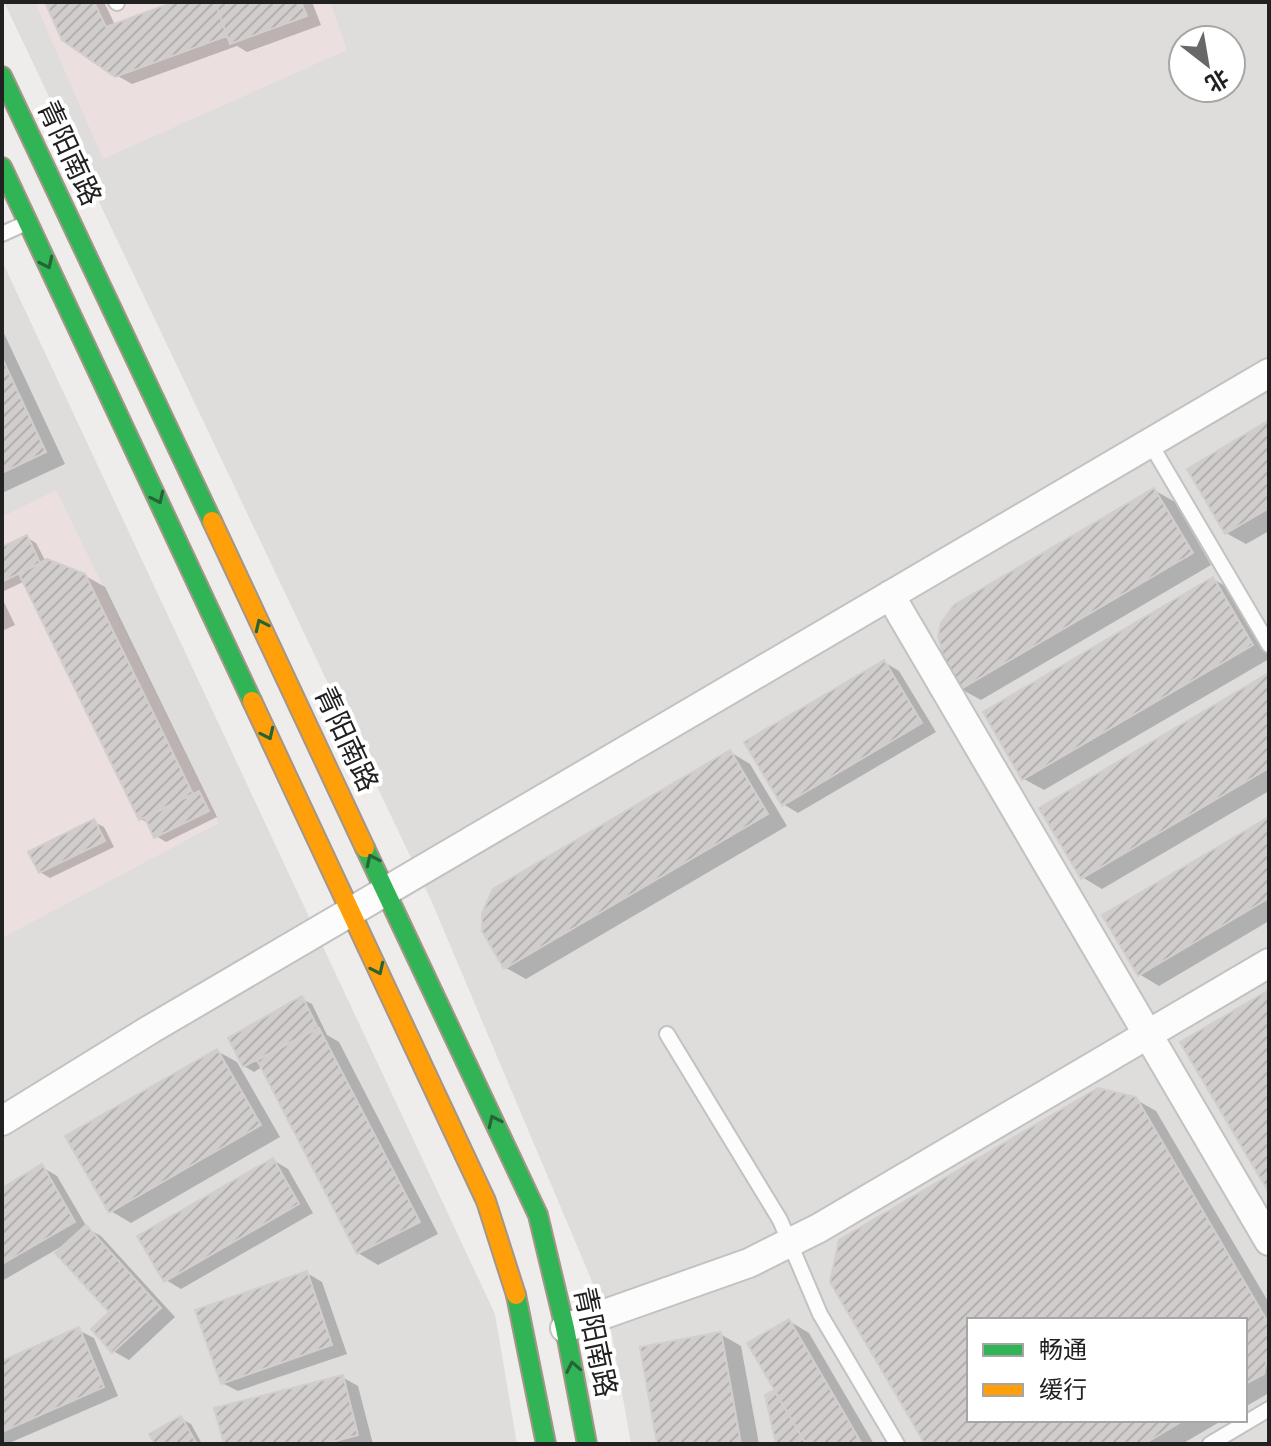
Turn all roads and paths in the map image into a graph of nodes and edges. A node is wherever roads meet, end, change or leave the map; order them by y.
1 (2, 76) edge
2 (2, 167) edge
3 (28, 222) junction
4 (2, 234) edge
5 (1269, 373) edge
6 (1150, 443) junction
7 (890, 595) junction
8 (1269, 645) edge
9 (387, 891) junction
10 (351, 911) junction
11 (1269, 963) edge
12 (667, 1034) dead end
13 (1147, 1034) junction
14 (2, 1121) edge
15 (1269, 1241) edge
16 (790, 1242) junction
17 (565, 1328) junction
18 (1269, 1409) edge
19 (546, 1444) edge
20 (587, 1444) edge
21 (897, 1444) edge
22 (1210, 1444) edge

9 -> 1 main road, 青阳南路
2 - 3 main road
3 - 4 lane
3 -> 10 main road
5 - 6 street
6 - 7 street
6 - 8 lane
7 - 9 street
7 - 13 street
9 - 10 street
17 -> 9 main road, 青阳南路
10 - 14 street
10 -> 19 main road
11 - 13 street
12 - 16 lane
13 - 15 street
13 - 16 street
16 - 17 street
16 - 21 lane
20 -> 17 main road, 青阳南路
18 - 22 lane

